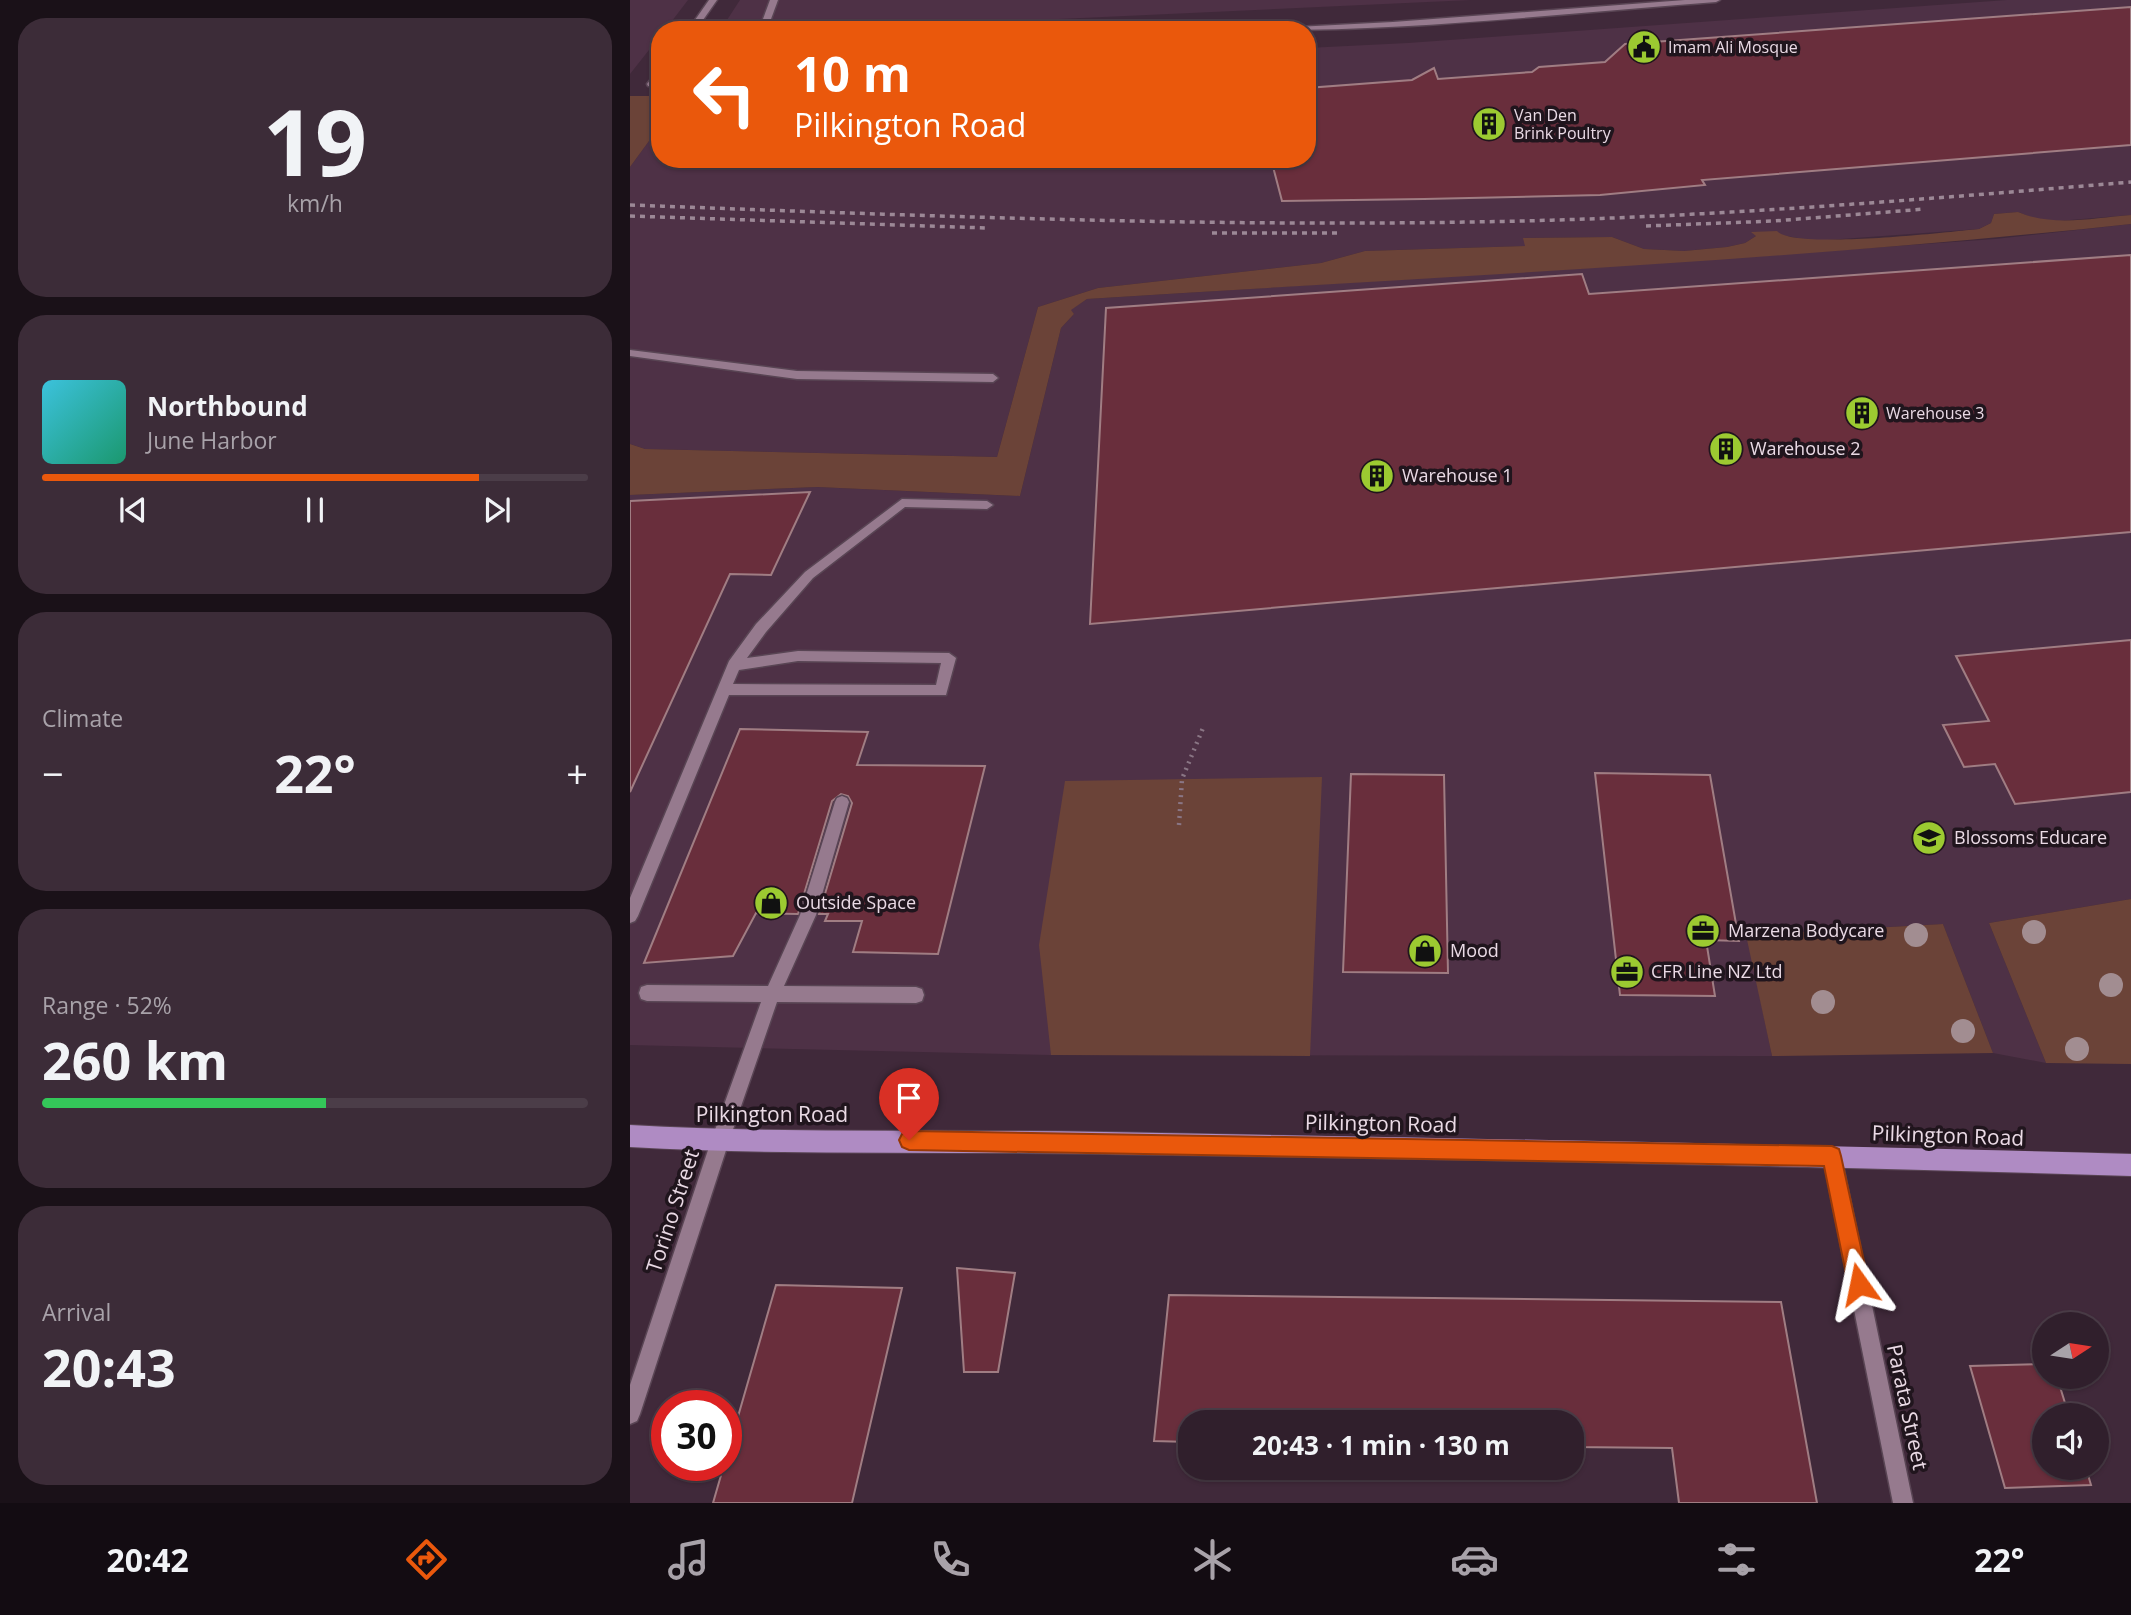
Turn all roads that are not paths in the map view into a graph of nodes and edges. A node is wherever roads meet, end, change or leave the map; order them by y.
1 (713, 0) edge
2 (774, 0) edge
3 (1716, 0) edge
4 (698, 21) edge
5 (766, 21) edge
6 (1316, 28) edge
7 (630, 353) edge
8 (993, 378) dead end
9 (987, 505) dead end
10 (734, 666) junction
11 (724, 689) junction
12 (842, 802) dead end
13 (630, 916) edge
14 (647, 993) dead end
15 (772, 994) junction
16 (916, 995) dead end
17 (630, 1136) edge
18 (720, 1141) junction
19 (1832, 1156) junction
20 (2131, 1165) edge
21 (630, 1414) edge
22 (1903, 1503) edge

1 - 4 street
2 - 5 street
3 - 6 street
7 - 8 street
9 - 10 street
10 - 11 street
10 - 11 street
11 - 13 street
12 - 15 street, Torino Street
14 - 15 street
15 - 16 street
15 - 18 street, Torino Street
17 - 18 main road, Pilkington Road
18 - 19 main road, Pilkington Road
18 - 21 street, Torino Street
19 - 20 main road, Pilkington Road
19 - 22 street, Parata Street

